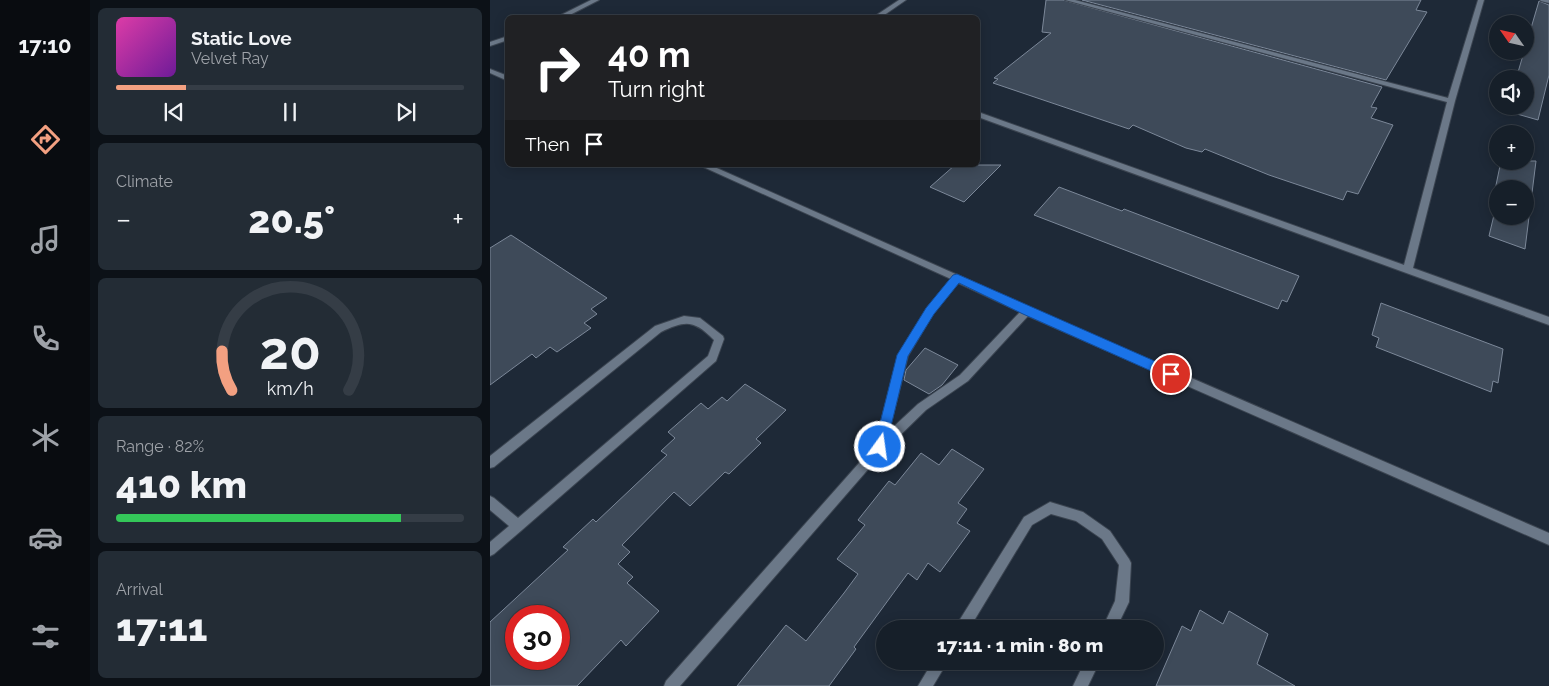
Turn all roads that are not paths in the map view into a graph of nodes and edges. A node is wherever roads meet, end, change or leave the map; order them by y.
1 (596, 0) edge
2 (903, 0) edge
3 (1068, 0) edge
4 (1481, 0) edge
5 (1543, 0) edge
6 (1549, 1) edge
7 (564, 15) edge
8 (880, 15) edge
9 (505, 39) edge
10 (490, 44) edge
11 (490, 71) edge
12 (505, 77) edge
13 (1452, 101) junction
14 (980, 116) edge
15 (707, 167) edge
16 (1408, 269) junction
17 (957, 278) junction
18 (1027, 311) junction
19 (1549, 321) edge
20 (880, 447) junction
21 (490, 463) edge
22 (490, 502) edge
23 (518, 526) junction
24 (1549, 539) edge
25 (490, 550) edge
26 (967, 620) edge
27 (1113, 620) edge
28 (936, 670) edge
29 (1088, 670) edge
30 (671, 686) edge
31 (926, 686) edge
32 (1080, 686) edge

1 - 7 street
2 - 8 street
3 - 13 street
4 - 13 street
5 - 6 street
9 - 10 street
11 - 12 street
13 - 16 street
14 - 16 street
15 - 17 street
16 - 19 street
17 - 18 street
17 - 20 street
18 - 20 street
18 - 24 street
20 - 30 street
21 - 23 street
22 - 23 street
23 - 25 street
26 - 27 street
28 - 31 street
29 - 32 street

